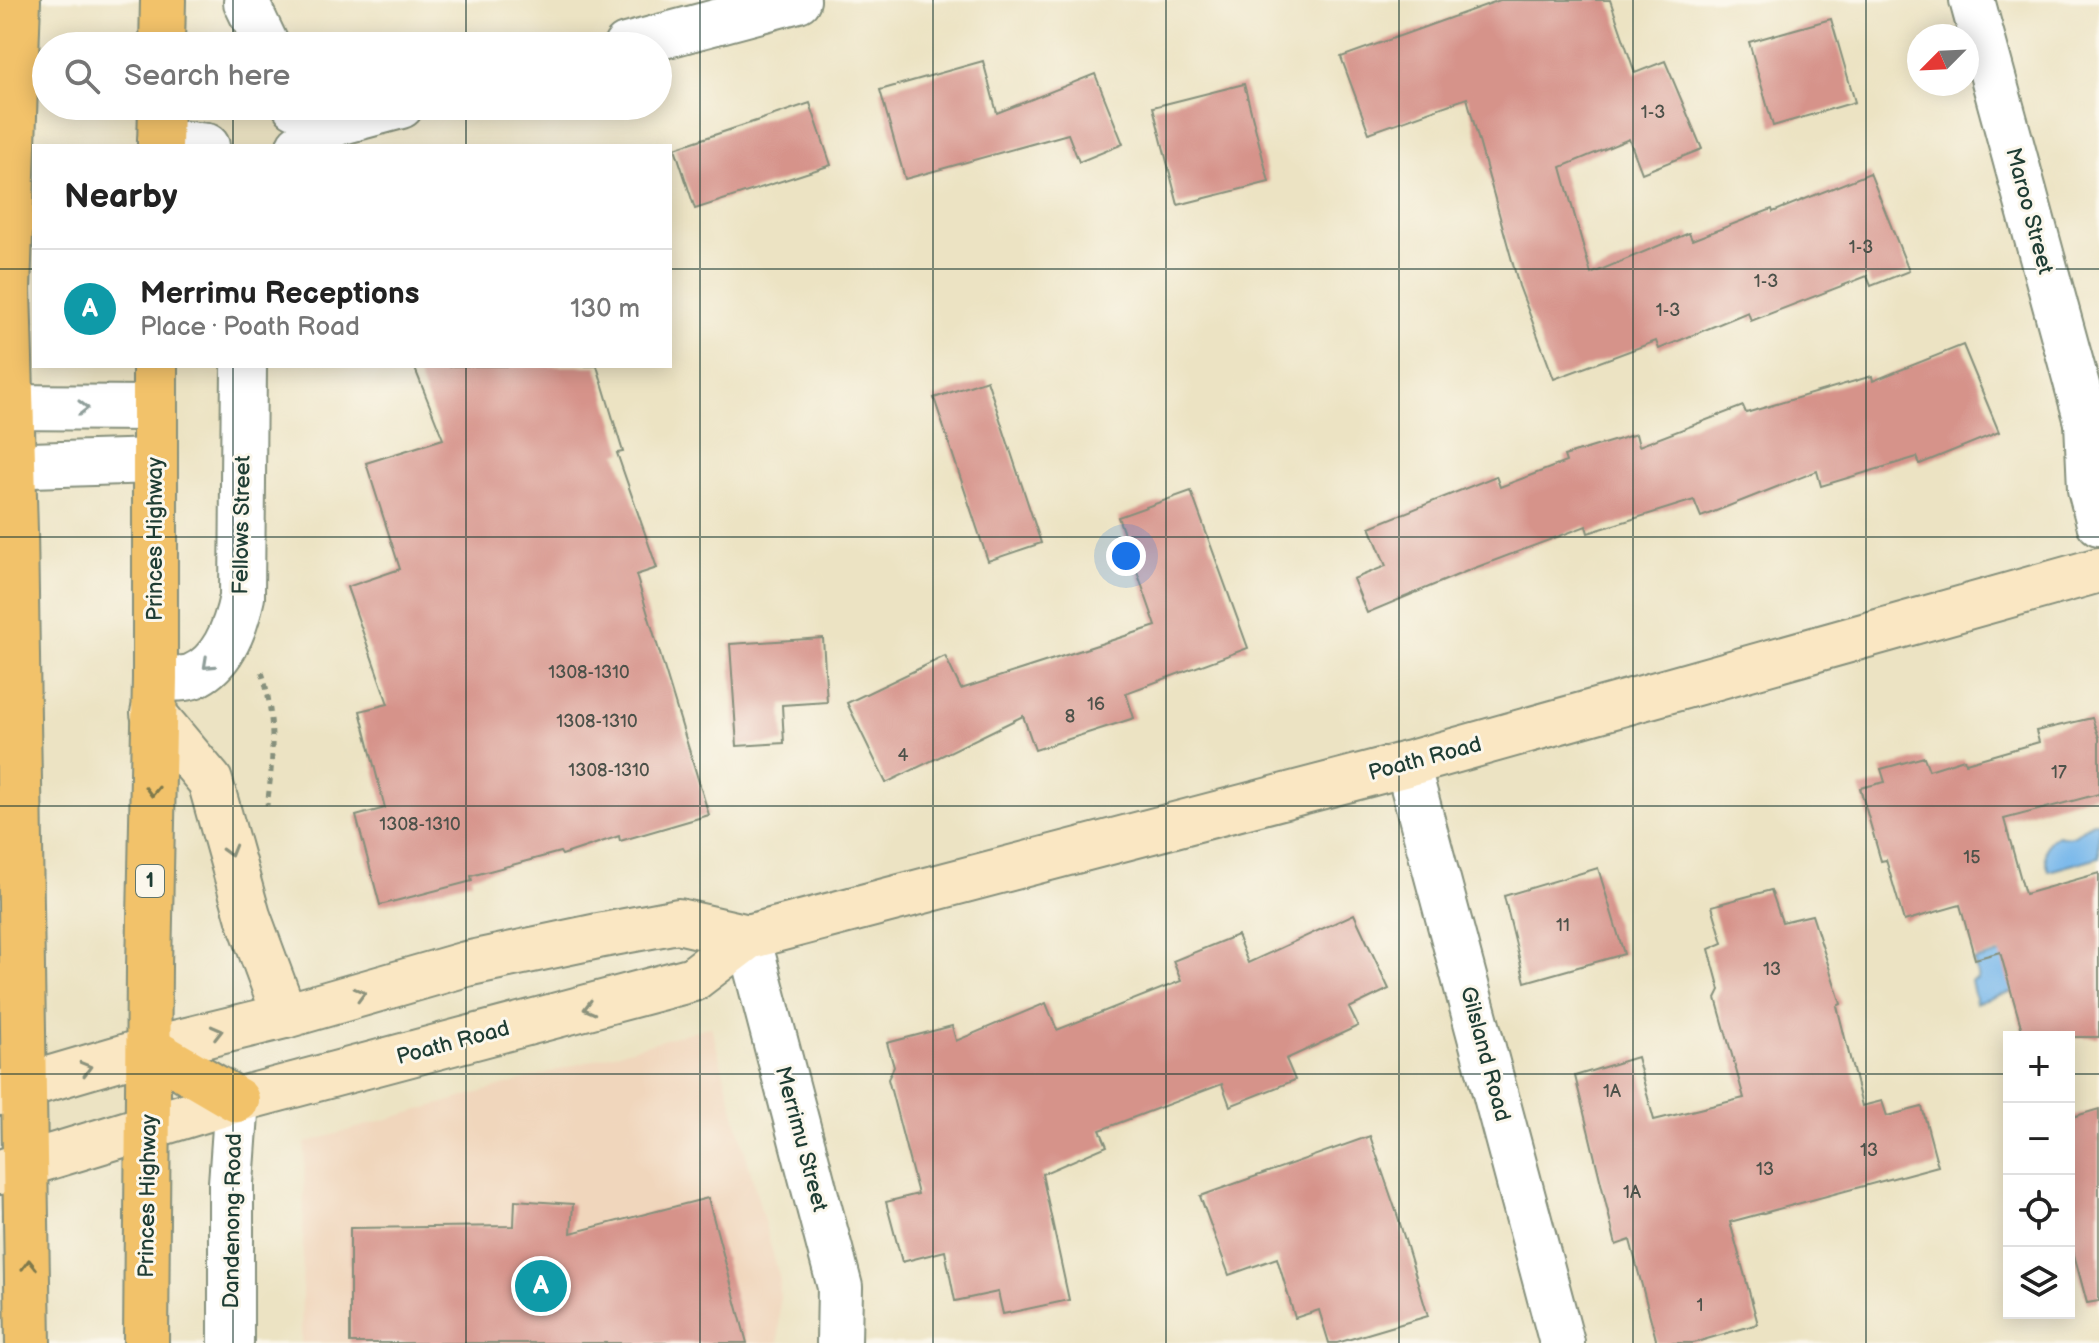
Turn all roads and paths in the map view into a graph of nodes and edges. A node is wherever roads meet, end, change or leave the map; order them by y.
1 (18, 0) edge
2 (163, 0) edge
3 (798, 0) edge
4 (1972, 0) edge
5 (246, 1) edge
6 (162, 32) edge
7 (236, 32) edge
8 (260, 32) edge
9 (672, 34) edge
10 (360, 120) edge
11 (160, 131) edge
12 (316, 135) edge
13 (201, 144) edge
14 (4, 291) edge
15 (244, 368) edge
16 (155, 387) edge
17 (5, 407) edge
18 (2093, 434) edge
19 (155, 461) junction
20 (6, 466) edge
21 (2099, 523) edge
22 (2099, 570) edge
23 (238, 616) junction
24 (8, 670) edge
25 (154, 696) junction
26 (1407, 764) junction
27 (266, 811) dead end
28 (748, 937) junction
29 (11, 994) edge
30 (285, 1016) junction
31 (150, 1049) junction
32 (11, 1090) edge
33 (237, 1100) junction
34 (148, 1127) junction
35 (13, 1168) edge
36 (28, 1343) edge
37 (146, 1343) edge
38 (231, 1343) edge
39 (839, 1343) edge
40 (1562, 1343) edge

1 - 14 highway
2 - 6 highway
3 - 9 street
4 - 18 street, Maroo Street
5 - 7 street
5 - 8 street
10 - 12 street
11 - 13 street
14 - 17 highway
15 - 23 street, Fellows Street
17 -> 16 street
16 - 19 highway, Princes Highway / 1
17 - 20 highway
18 - 21 street, Maroo Street
19 - 20 street
19 - 25 highway, Princes Highway / 1
20 - 24 highway
22 - 26 street, Poath Road
23 -> 25 street, Fellows Street
23 - 27 path
24 - 29 highway
25 -> 30 street
25 -> 31 highway, 1
26 - 28 street, Poath Road
26 - 40 street, Gilsland Road
30 -> 28 street, Poath Road
28 -> 33 street, Poath Road
28 - 39 street, Merrimu Street
29 - 32 highway
31 -> 30 street, Poath Road
32 -> 31 street, Poath Road
31 - 33 highway
31 - 34 highway, Princes Highway / 1
32 - 35 highway
33 - 34 street, Poath Road
33 - 38 street, Dandenong Road
34 - 35 street, Poath Road
34 - 37 highway, Princes Highway / 1
36 -> 35 highway

